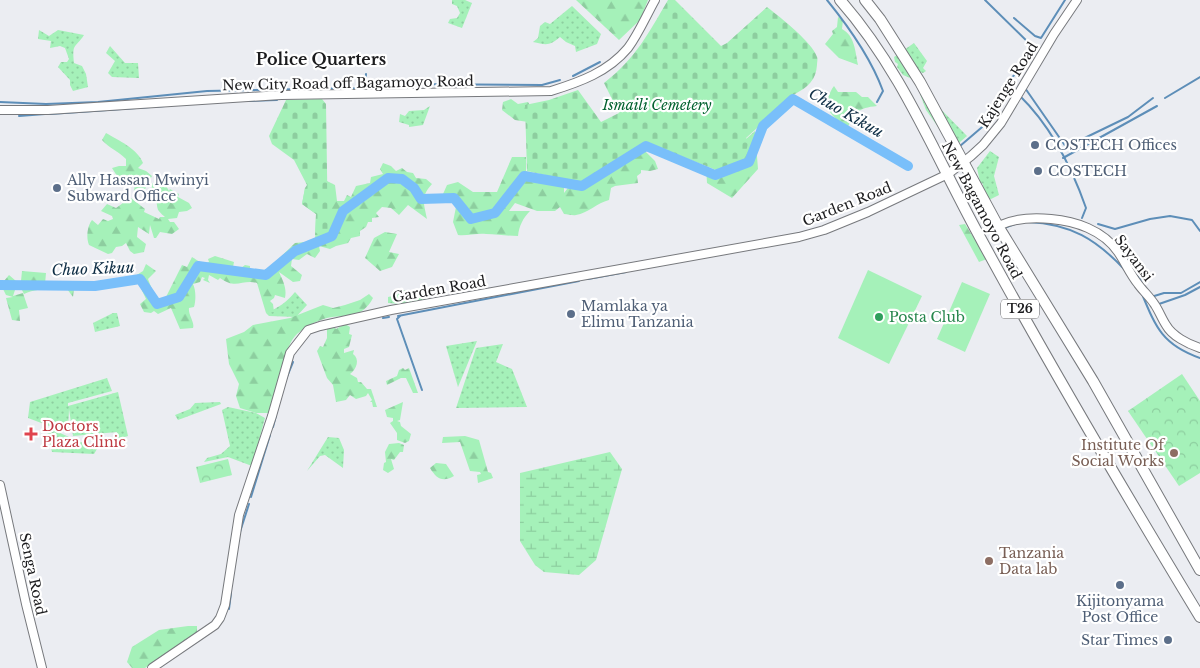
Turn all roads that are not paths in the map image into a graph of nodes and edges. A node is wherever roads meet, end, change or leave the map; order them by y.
1 (655, 0) edge
2 (840, 0) edge
3 (865, 0) edge
4 (1077, 0) edge
5 (0, 110) edge
6 (963, 162) junction
7 (948, 174) junction
8 (998, 226) junction
9 (1200, 348) edge
10 (0, 485) edge
11 (1200, 570) edge
12 (1200, 617) edge
13 (42, 668) edge
14 (152, 668) edge

1 - 5 street, New City Road off Bagamoyo Road
2 - 7 highway, New Bagamoyo Road / T26
3 - 6 highway, New Bagamoyo Road / T26
4 - 6 street, Kajenge Road
6 - 7 street, Kajenge Road
6 - 8 highway, New Bagamoyo Road / T26
7 - 12 highway, New Bagamoyo Road / T26
7 - 14 street, Garden Road
8 - 9 street, Sayansi
8 - 11 highway, New Bagamoyo Road / T26
10 - 13 street, Senga Road

